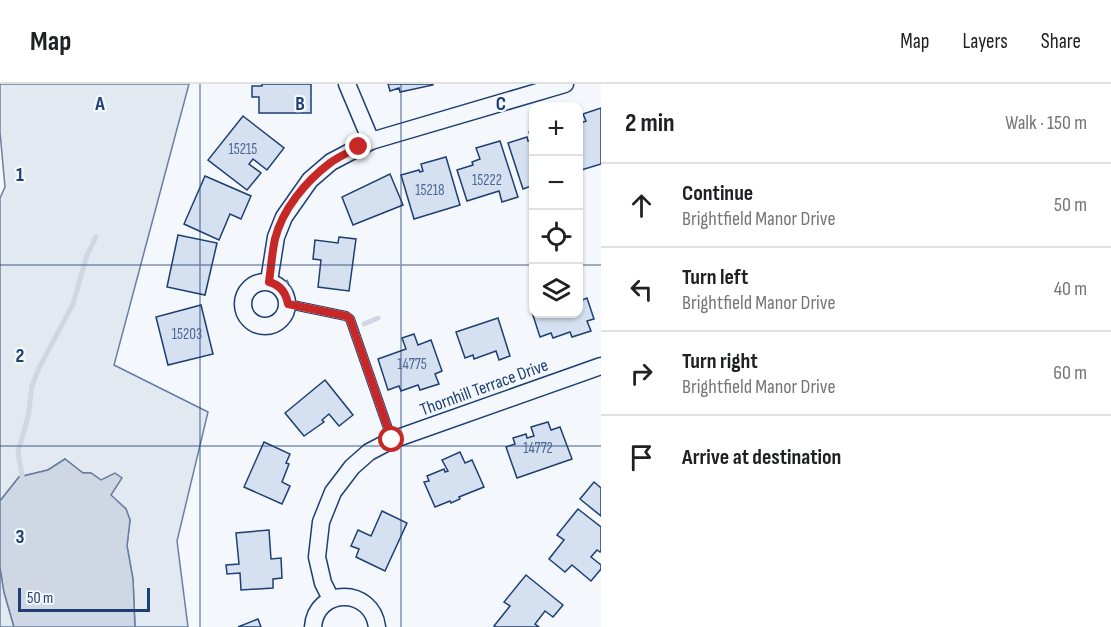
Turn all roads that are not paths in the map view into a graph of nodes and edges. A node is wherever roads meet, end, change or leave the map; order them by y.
1 (347, 84) edge
2 (565, 84) edge
3 (371, 141) junction
4 (269, 282) junction
5 (288, 304) junction
6 (601, 366) edge
7 (392, 440) junction
8 (331, 599) junction
9 (313, 627) edge
10 (377, 627) edge

1 - 3 street
2 - 3 street
3 - 4 street
4 - 5 street
4 - 5 street
5 - 7 lane
6 - 7 street, Thornhill Terrace Drive
7 - 8 street, Thornhill Terrace Drive
8 - 9 street
8 - 10 street

